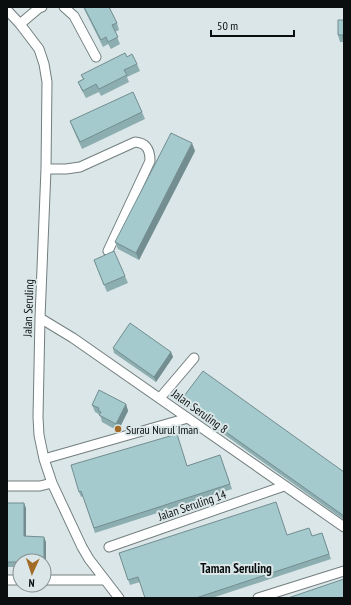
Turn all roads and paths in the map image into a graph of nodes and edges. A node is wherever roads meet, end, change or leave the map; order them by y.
1 (40, 7) edge
2 (64, 7) edge
3 (7, 10) edge
4 (20, 24) junction
5 (96, 57) dead end
6 (46, 169) junction
7 (108, 251) dead end
8 (40, 318) junction
9 (194, 358) dead end
10 (160, 398) junction
11 (188, 418) junction
12 (44, 459) junction
13 (52, 483) junction
14 (7, 486) edge
15 (284, 486) junction
16 (344, 527) edge
17 (109, 547) dead end
18 (344, 571) edge
19 (52, 580) edge
20 (105, 580) junction
21 (119, 598) edge
22 (258, 598) edge

1 - 4 street
2 - 5 street
3 - 4 street, Jalan Seruling
4 - 6 street, Jalan Seruling
6 - 7 street
6 - 8 street, Jalan Seruling
8 - 10 street, Jalan Seruling 8
8 - 12 street, Jalan Seruling
9 - 10 street
10 - 11 street, Jalan Seruling 8
11 - 12 street
11 - 15 street, Jalan Seruling 8
12 - 13 street, Jalan Seruling
13 - 14 street
13 - 20 street, Jalan Seruling
15 - 16 street, Jalan Seruling 8
15 - 17 street, Jalan Seruling 14
18 - 22 street
19 - 20 street
20 - 21 street, Jalan Seruling

